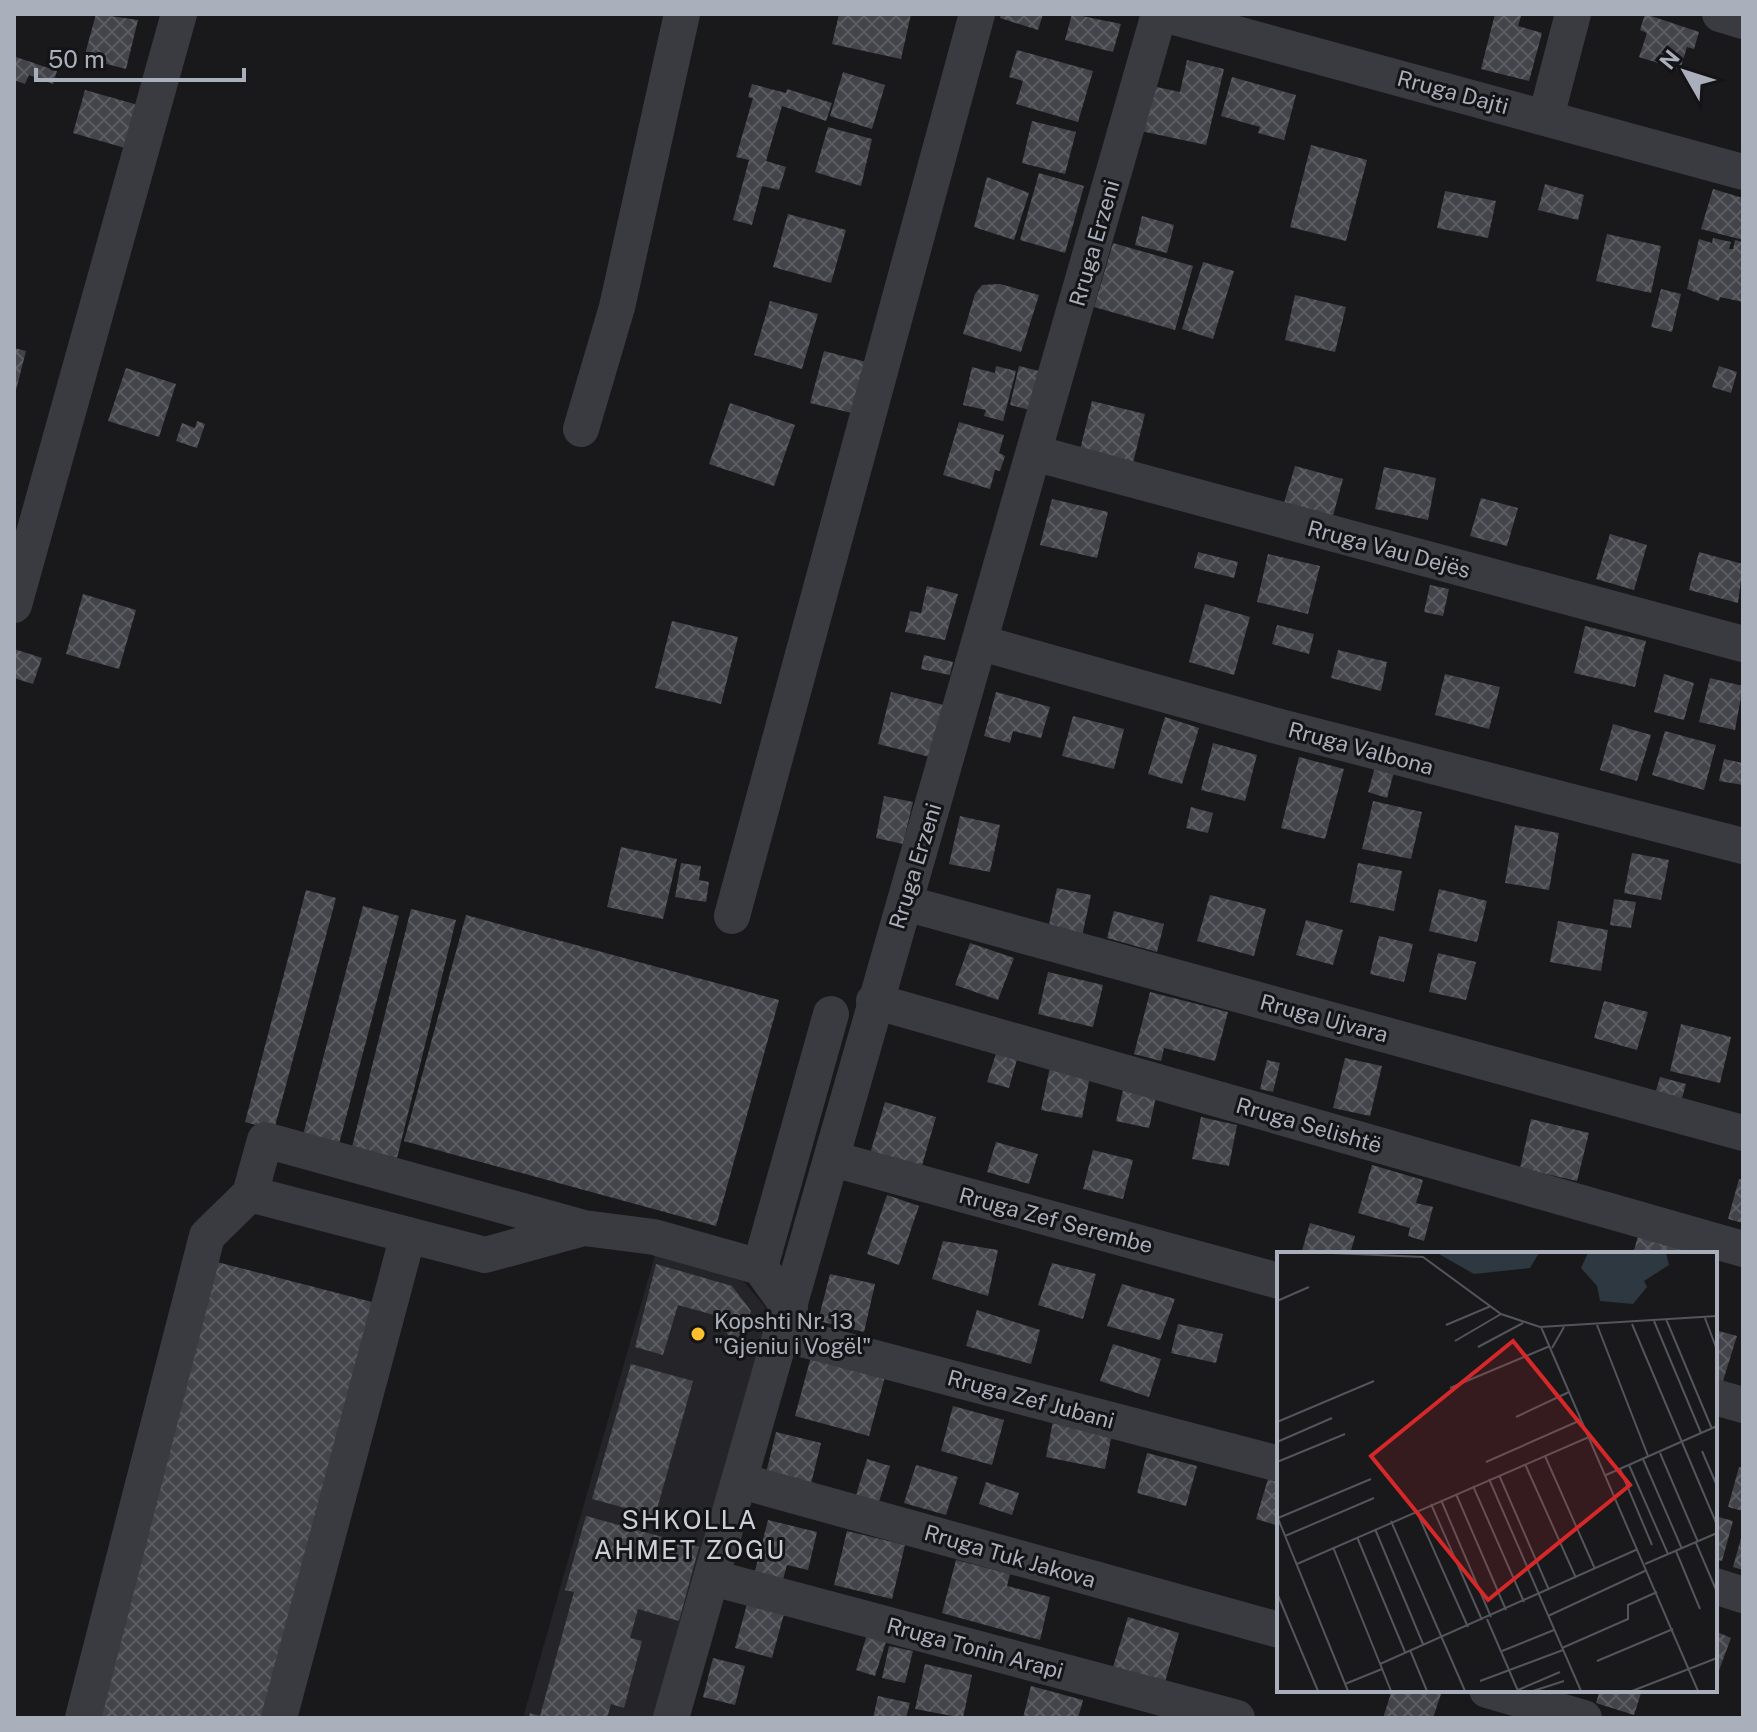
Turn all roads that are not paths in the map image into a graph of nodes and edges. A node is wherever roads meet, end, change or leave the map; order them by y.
1 (179, 14) edge
2 (682, 14) edge
3 (977, 14) edge
4 (1161, 14) edge
5 (1573, 14) edge
6 (1720, 14) edge
7 (1743, 21) edge
8 (1546, 117) junction
9 (1743, 172) edge
10 (581, 429) dead end
11 (1034, 453) junction
12 (14, 605) edge
13 (981, 643) junction
14 (1743, 644) edge
15 (1743, 846) edge
16 (905, 903) junction
17 (732, 916) dead end
18 (874, 1001) junction
19 (831, 1014) dead end
20 (1743, 1133) edge
21 (833, 1159) junction
22 (250, 1194) junction
23 (584, 1228) junction
24 (408, 1235) junction
25 (1743, 1249) edge
26 (760, 1267) junction
27 (1277, 1280) edge
28 (786, 1322) junction
29 (1717, 1398) edge
30 (1743, 1405) edge
31 (1277, 1463) edge
32 (741, 1481) junction
33 (713, 1578) junction
34 (1717, 1587) edge
35 (1743, 1595) edge
36 (1277, 1629) edge
37 (1494, 1692) edge
38 (83, 1718) edge
39 (279, 1718) edge
40 (671, 1718) edge
41 (1237, 1718) edge
42 (1584, 1718) edge

1 - 12 street
2 - 10 street
3 - 17 street
4 - 8 street, Rruga Dajti
4 - 11 street, Rruga Erzeni
5 - 8 street
6 - 7 street
8 - 9 street, Rruga Dajti
11 - 13 street, Rruga Erzeni
11 - 14 street, Rruga Vau Dejës
13 - 15 street, Rruga Valbona
13 - 16 street, Rruga Erzeni
16 - 18 street, Rruga Erzeni
16 - 20 street, Rruga Ujvara
18 - 21 street, Rruga Erzeni
18 - 25 street, Rruga Selishtë
19 - 26 street
21 - 27 street, Rruga Zef Serembe
21 - 28 street, Rruga Erzeni
22 - 23 street
22 - 24 street
22 - 38 street
23 - 24 street
23 - 26 street
24 - 39 street
26 - 28 street
28 - 31 street, Rruga Zef Jubani
28 - 32 street, Rruga Erzeni
29 - 30 street
32 - 33 street, Rruga Erzeni
32 - 36 street, Rruga Tuk Jakova
33 - 40 street, Rruga Erzeni
33 - 41 street, Rruga Tonin Arapi
34 - 35 street
37 - 42 street

